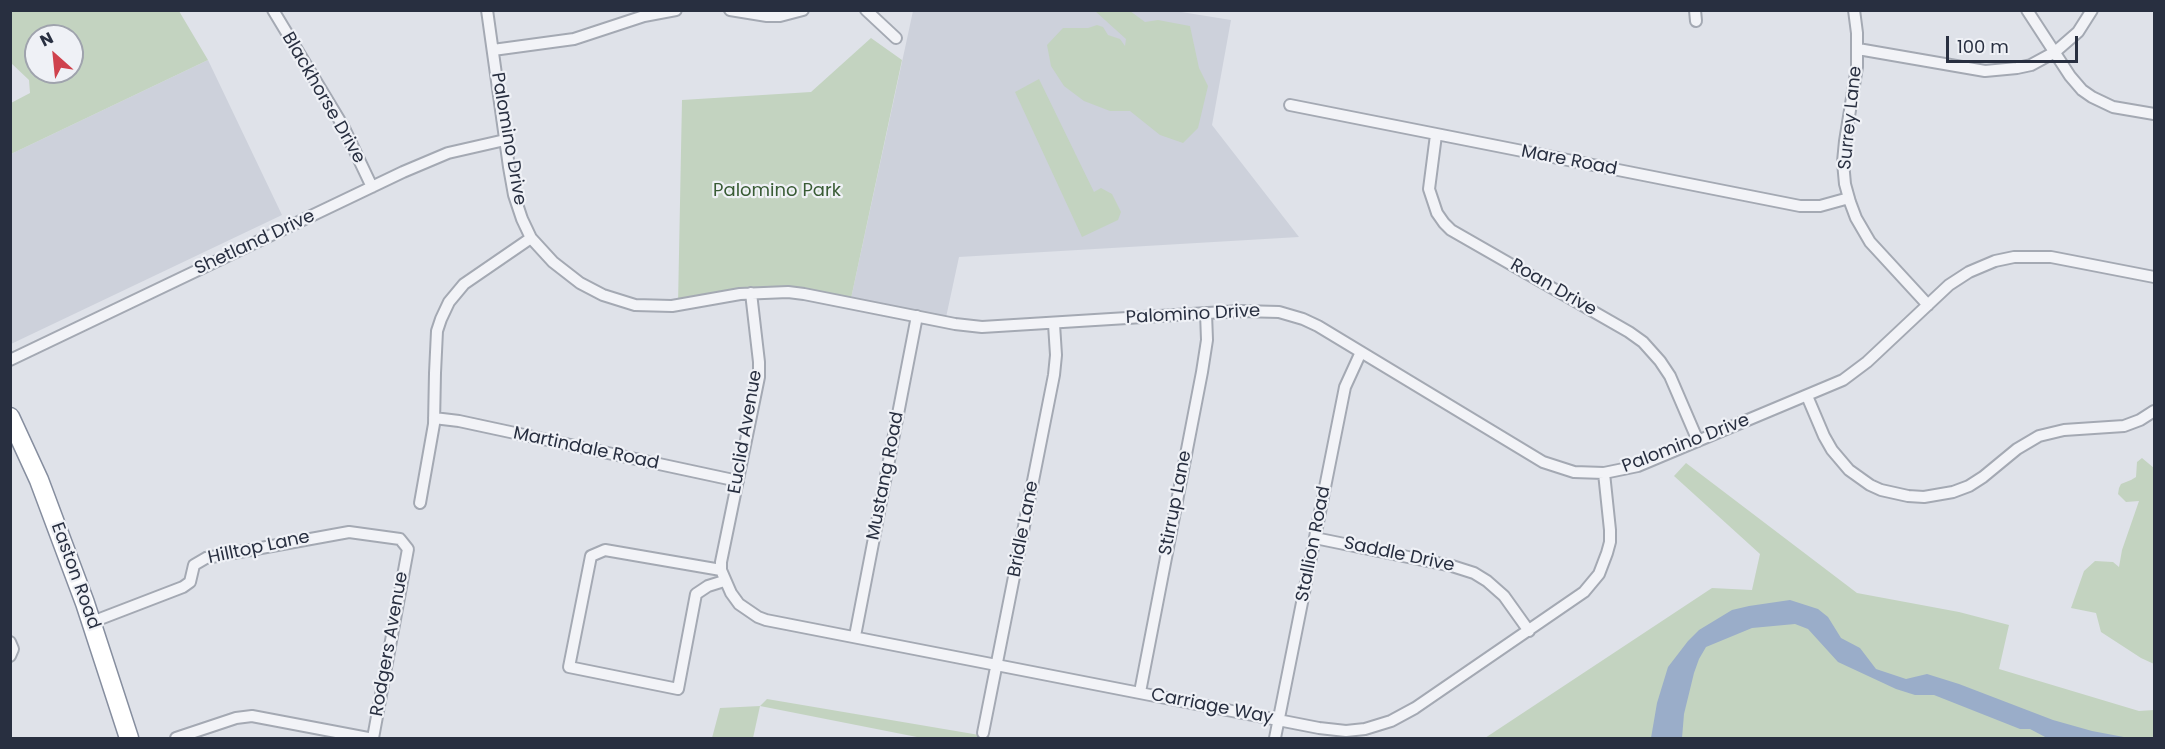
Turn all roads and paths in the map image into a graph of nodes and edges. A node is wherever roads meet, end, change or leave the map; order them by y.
1 (273, 10) edge
2 (487, 10) edge
3 (676, 10) edge
4 (730, 10) edge
5 (802, 10) edge
6 (866, 10) edge
7 (1854, 10) edge
8 (2027, 10) edge
9 (2092, 10) edge
10 (896, 38) dead end
11 (1858, 49) junction
12 (493, 50) junction
13 (2055, 52) junction
14 (1290, 105) dead end
15 (2154, 114) edge
16 (1436, 135) junction
17 (505, 140) junction
18 (372, 188) junction
19 (1849, 198) junction
20 (531, 238) junction
21 (2154, 277) edge
22 (751, 293) junction
23 (1928, 305) junction
24 (1206, 313) junction
25 (917, 316) junction
26 (1054, 324) junction
27 (1361, 352) junction
28 (10, 360) edge
29 (1807, 396) junction
30 (2154, 411) edge
31 (10, 417) edge
32 (434, 418) junction
33 (1698, 441) junction
34 (1604, 473) junction
35 (738, 481) junction
36 (420, 503) dead end
37 (1315, 538) junction
38 (408, 549) joint
39 (724, 580) junction
40 (92, 622) junction
41 (1529, 631) junction
42 (855, 636) junction
43 (10, 642) edge
44 (10, 656) edge
45 (997, 665) junction
46 (1140, 692) junction
47 (1279, 720) junction
48 (983, 733) dead end
49 (129, 738) edge
50 (176, 738) edge
51 (368, 738) edge
52 (373, 738) edge
53 (1275, 738) edge

1 - 18 street, Blackhorse Drive
2 - 12 street, Palomino Drive
3 - 12 street
4 - 5 street
6 - 10 street
7 - 11 street, Surrey Lane
8 - 13 street
9 - 13 street
11 - 13 street
11 - 19 street, Surrey Lane
12 - 17 street, Palomino Drive
13 - 15 street
14 - 16 street, Mare Road
16 - 19 street, Mare Road
16 - 33 street, Roan Drive
17 - 18 street, Shetland Drive
17 - 20 street, Palomino Drive
18 - 28 street, Shetland Drive
19 - 23 street, Surrey Lane
20 - 22 street, Palomino Drive
20 - 32 street
21 - 23 street, Palomino Drive
22 - 25 street, Palomino Drive
22 - 35 street, Euclid Avenue
23 - 29 street, Palomino Drive
24 - 26 street, Palomino Drive
24 - 27 street, Palomino Drive
24 - 46 street, Stirrup Lane
25 - 26 street, Palomino Drive
25 - 42 street, Mustang Road
26 - 45 street, Bridle Lane
27 - 34 street, Palomino Drive
27 - 37 street, Stallion Road
29 - 30 street
29 - 33 street, Palomino Drive
31 - 40 highway, Easton Road
32 - 35 street, Martindale Road
32 - 36 street
33 - 34 street, Palomino Drive
34 - 41 street, Carriage Way
35 - 39 street, Euclid Avenue
37 - 41 street, Saddle Drive
37 - 47 street, Stallion Road
38 - 40 street, Hilltop Lane
38 - 52 street, Rodgers Avenue
39 - 39 street
39 - 42 street, Carriage Way
40 - 49 highway, Easton Road
41 - 47 street, Carriage Way
42 - 45 street, Carriage Way
43 - 44 street
45 - 46 street, Carriage Way
45 - 48 street, Bridle Lane
46 - 47 street, Carriage Way
47 - 53 street, Stallion Road
50 - 51 street

